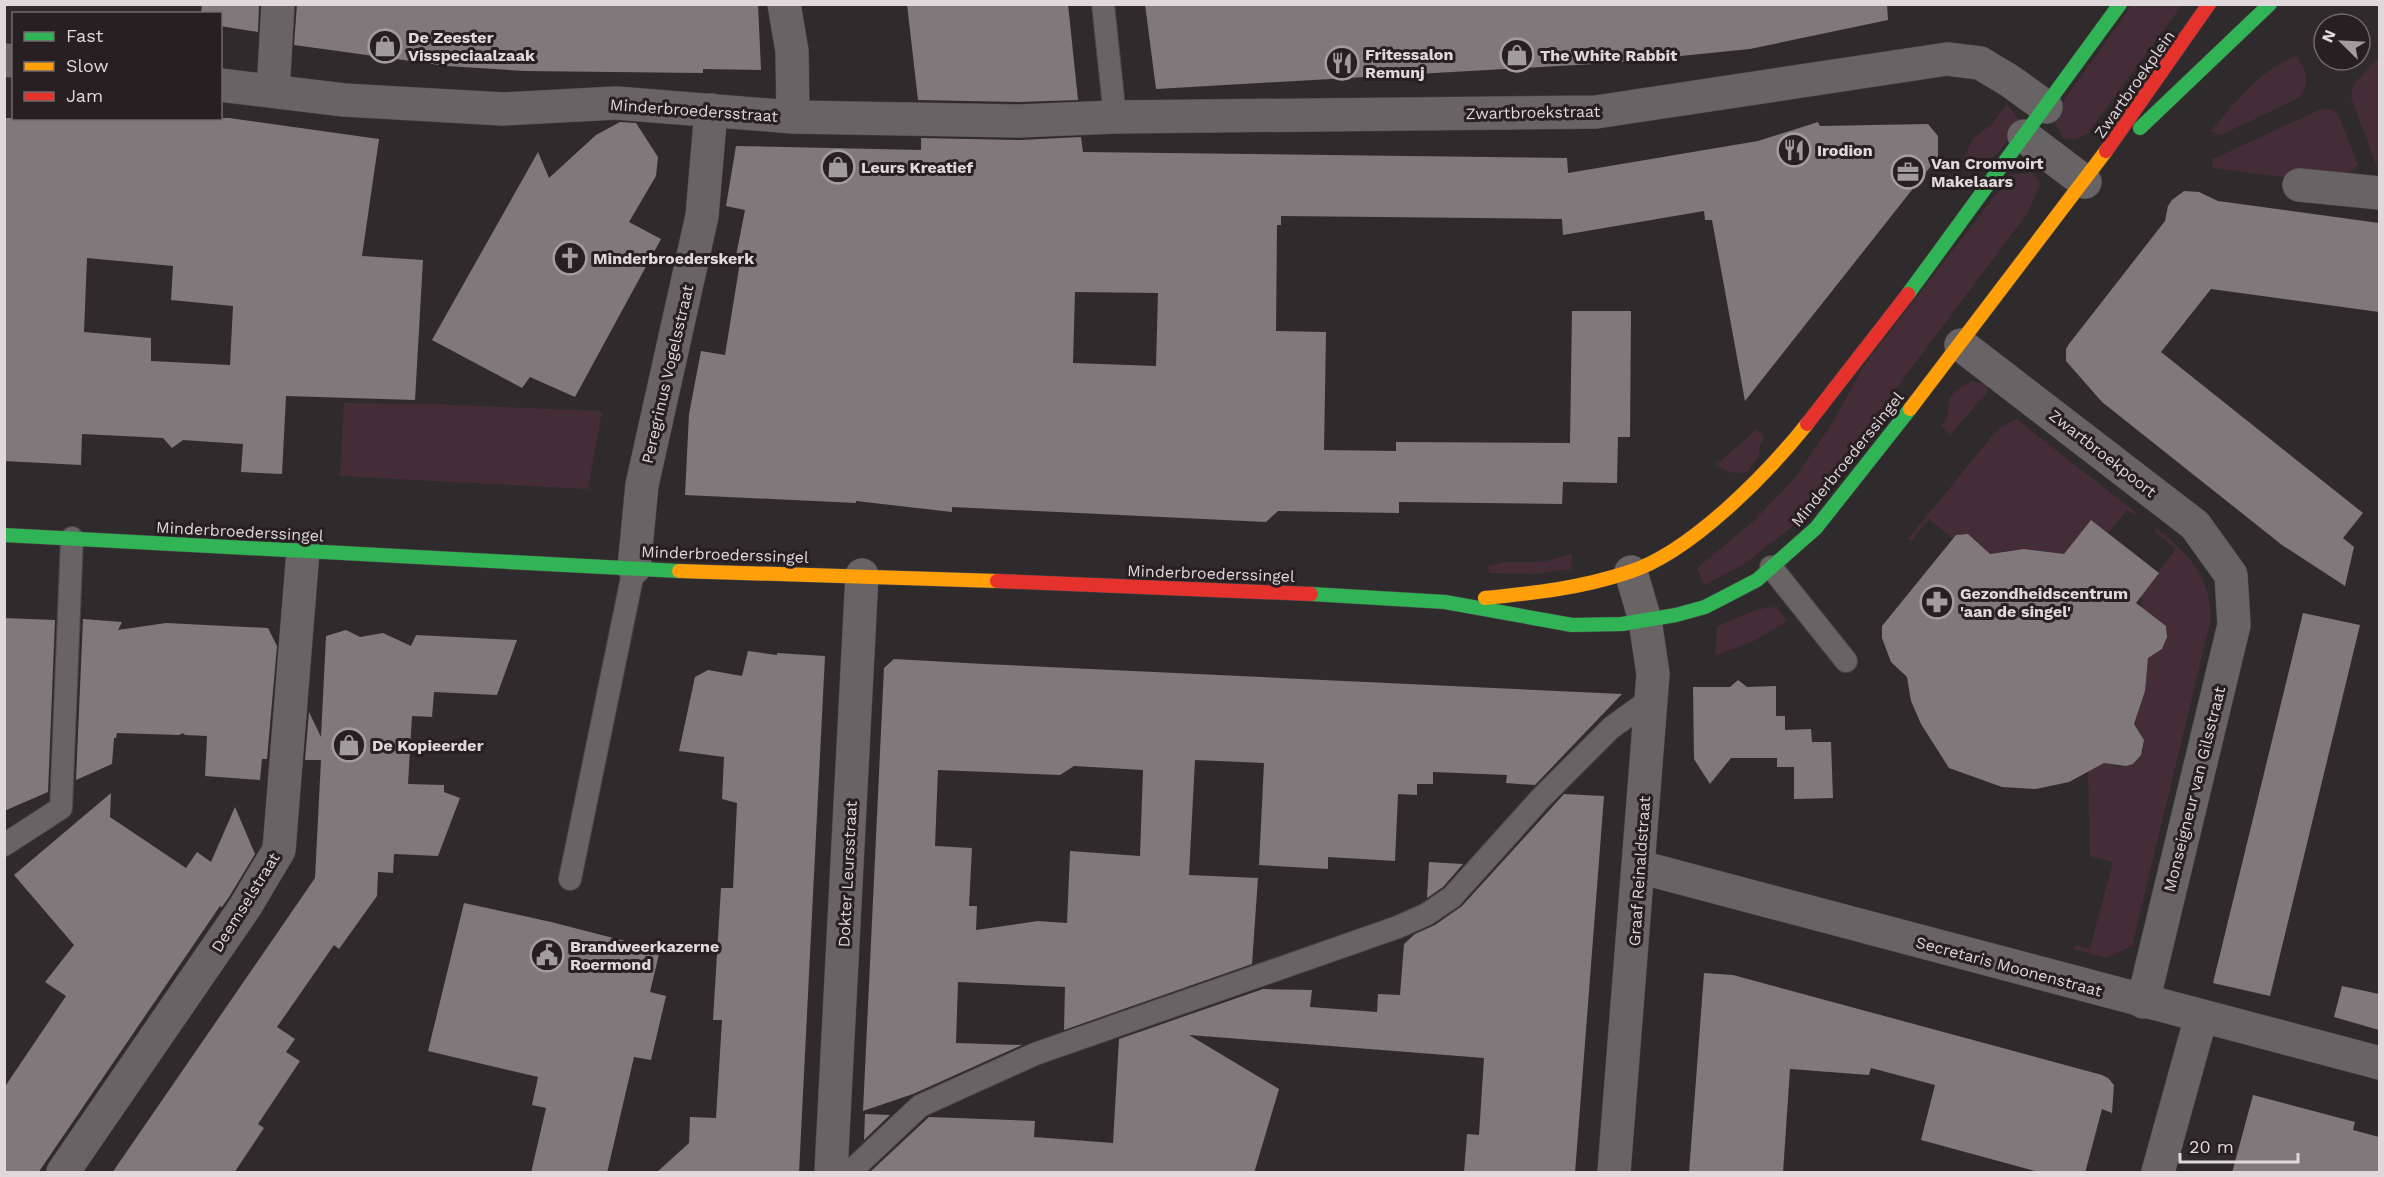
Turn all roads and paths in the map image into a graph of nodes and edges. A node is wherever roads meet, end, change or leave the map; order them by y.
1 (278, 4) edge
2 (784, 4) edge
3 (1102, 4) edge
4 (2120, 4) edge
5 (2209, 4) edge
6 (2270, 4) edge
7 (222, 85) edge
8 (273, 91) junction
9 (2046, 107) junction
10 (711, 110) junction
11 (793, 117) junction
12 (1115, 117) junction
13 (2024, 136) junction
14 (2085, 182) junction
15 (2299, 185) dead end
16 (2379, 193) edge
17 (1961, 345) junction
18 (4, 535) edge
19 (72, 538) junction
20 (303, 551) junction
21 (1771, 567) junction
22 (634, 568) junction
23 (1631, 572) junction
24 (862, 575) junction
25 (2231, 576) joint
26 (1445, 602) junction
27 (1645, 620) junction
28 (1846, 661) dead end
29 (1652, 698) junction
30 (4, 845) edge
31 (1640, 867) junction
32 (570, 879) dead end
33 (2143, 1002) junction
34 (2201, 1017) junction
35 (2379, 1063) edge
36 (63, 1173) edge
37 (831, 1173) edge
38 (850, 1173) edge
39 (1614, 1173) edge
40 (2158, 1173) edge

1 - 8 street
2 - 11 street
3 - 12 lane
4 - 9 main road
5 - 14 main road, Zwartbroekplein
6 - 14 main road
7 - 8 street, Minderbroedersstraat
8 - 10 street, Minderbroedersstraat
9 - 12 street, Zwartbroekstraat
9 - 13 main road
10 - 11 street, Minderbroedersstraat
10 - 22 street, Peregrinus Vogelsstraat
11 - 12 street, Minderbroedersstraat
13 - 14 street
13 - 23 main road, Minderbroederssingel
14 - 17 main road, Minderbroederssingel
15 - 16 street
17 - 21 main road, Minderbroederssingel
17 - 25 street, Zwartbroekpoort
18 - 19 main road, Minderbroederssingel
19 - 20 main road, Minderbroederssingel
19 - 30 lane
20 - 22 main road, Minderbroederssingel
20 - 36 street, Deemselstraat
21 - 27 main road, Minderbroederssingel
21 - 28 lane
22 - 24 main road, Minderbroederssingel
22 - 32 lane
23 - 26 main road, Minderbroederssingel
23 - 27 street, Graaf Reinaldstraat
24 - 26 main road, Minderbroederssingel
24 - 37 street, Dokter Leursstraat
25 - 33 street, Monseigneur van Gilsstraat
26 - 27 main road, Minderbroederssingel
27 - 29 street, Graaf Reinaldstraat
29 - 31 street, Graaf Reinaldstraat
29 - 38 lane
31 - 33 street, Secretaris Moonenstraat
31 - 39 street, Graaf Reinaldstraat
33 - 34 street, Secretaris Moonenstraat
34 - 35 street, Secretaris Moonenstraat
34 - 40 street

